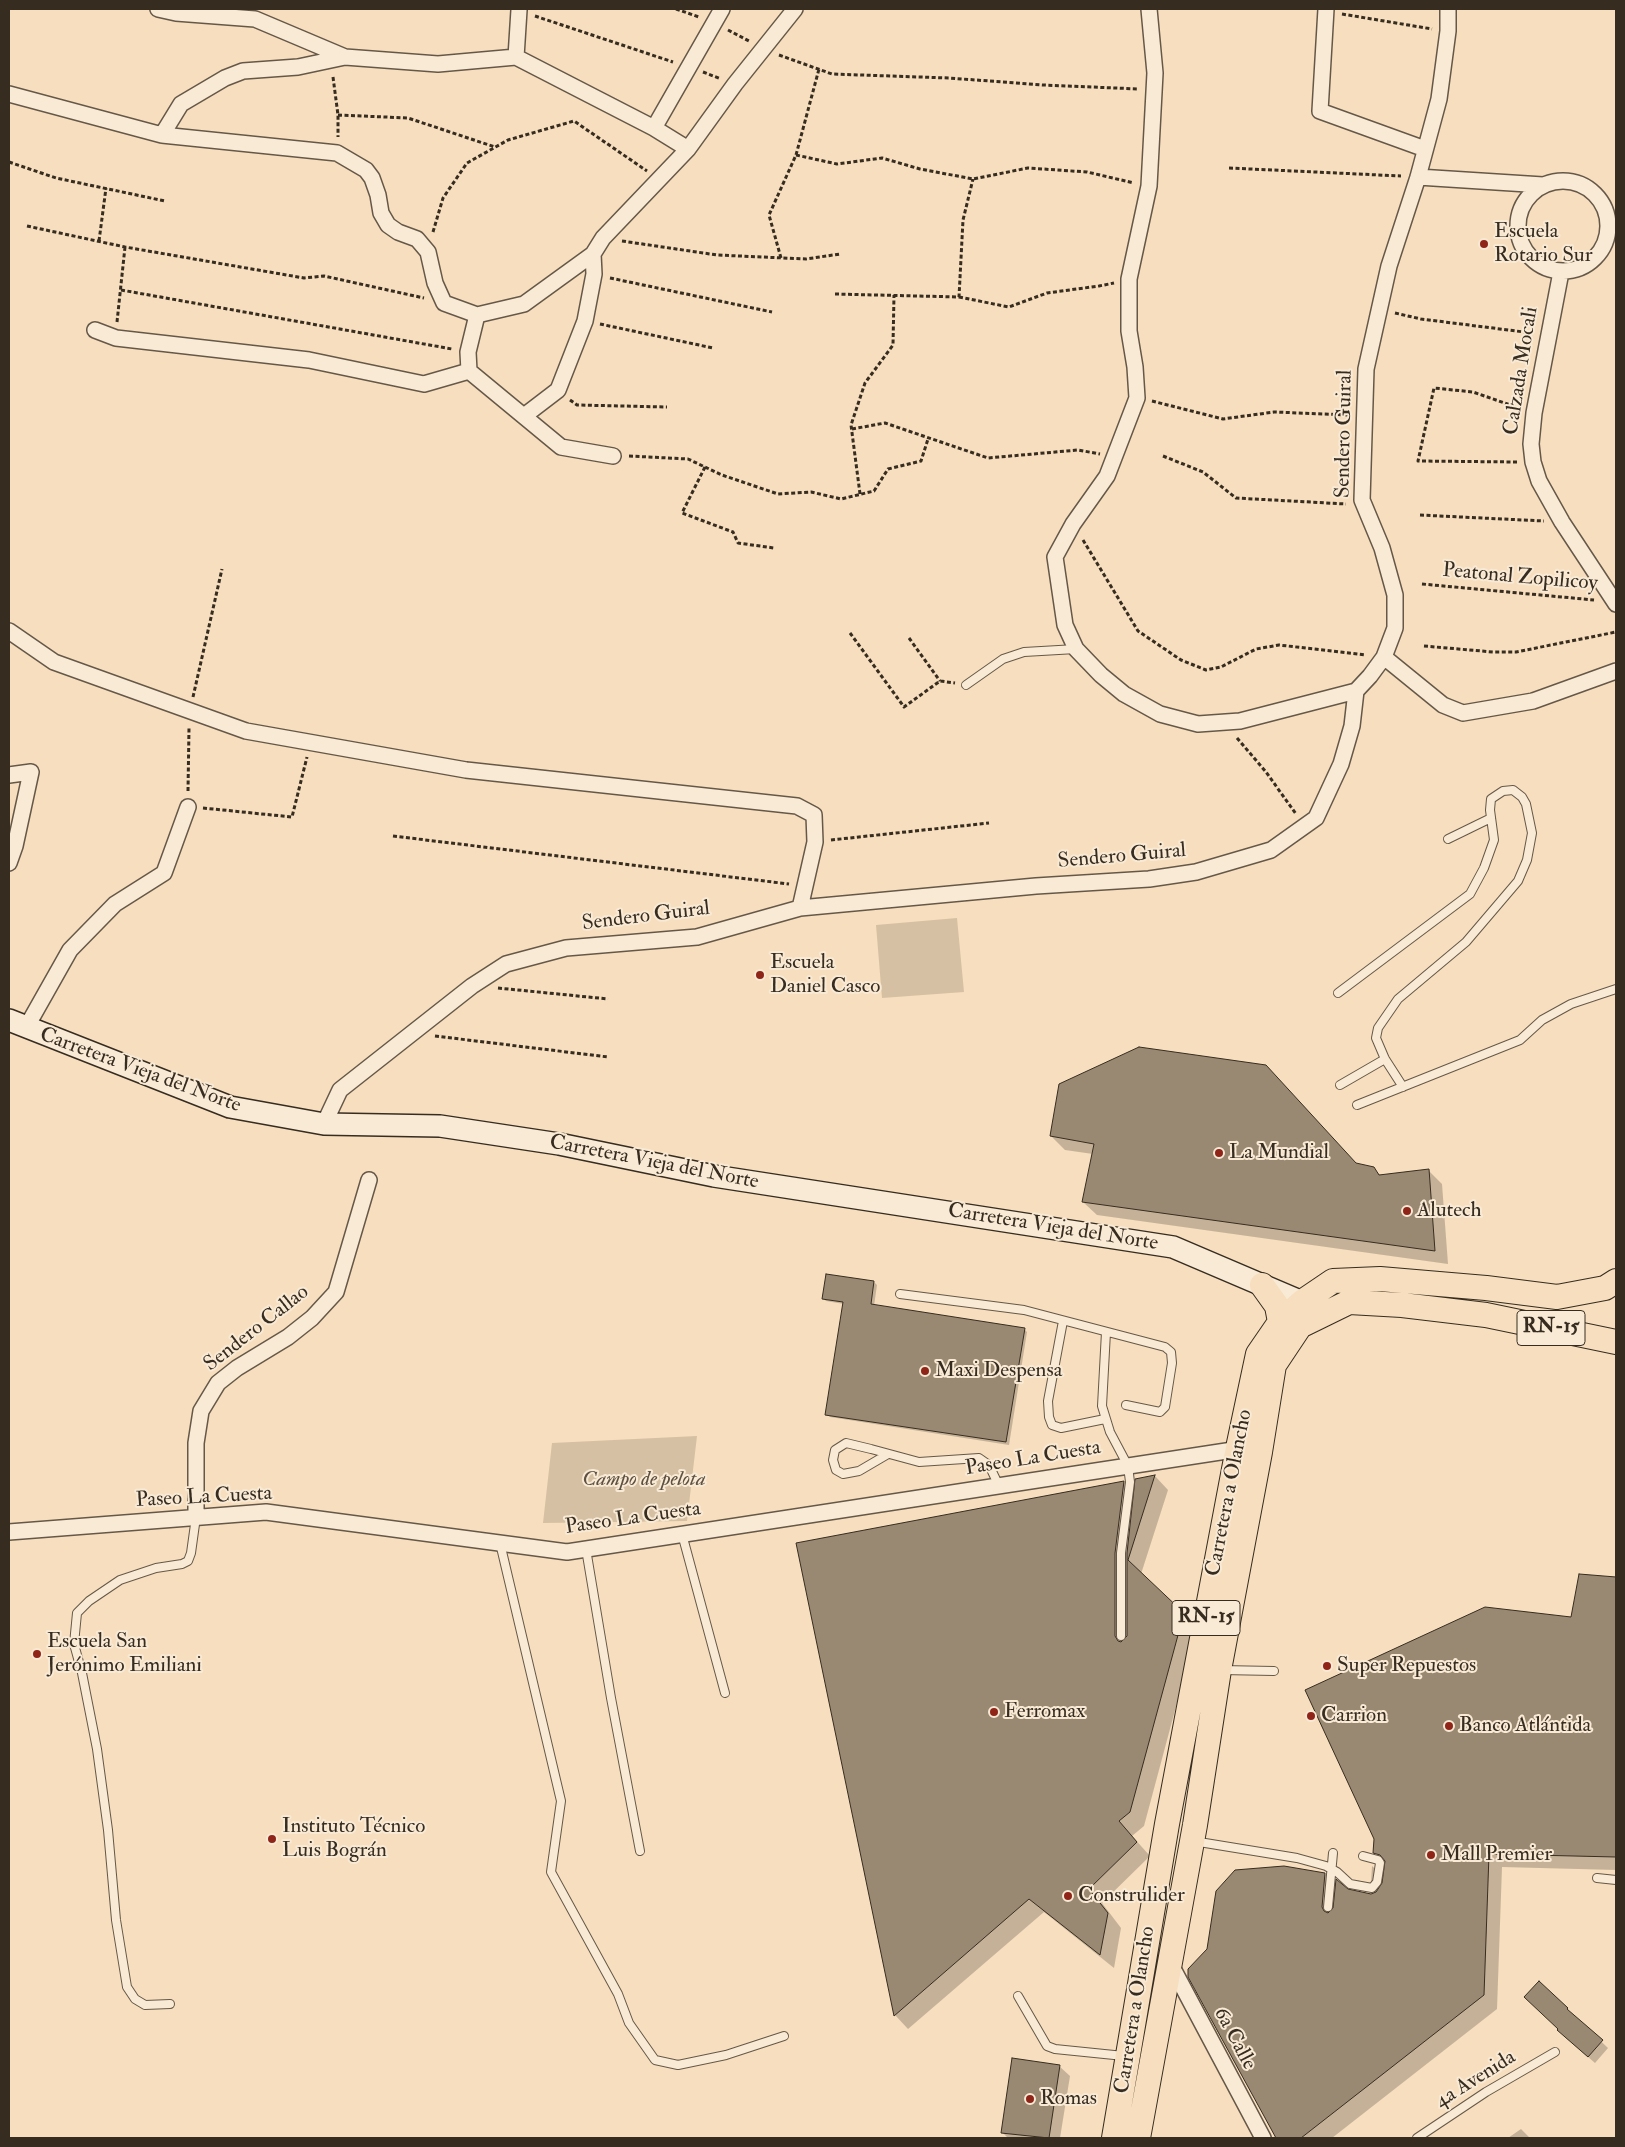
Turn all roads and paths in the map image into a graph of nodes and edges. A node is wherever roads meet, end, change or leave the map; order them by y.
1 (158, 9) edge
2 (722, 9) edge
3 (795, 9) edge
4 (1149, 9) edge
5 (1448, 9) edge
6 (519, 10) joint
7 (1326, 10) edge
8 (1448, 31) junction
9 (764, 49) junction
10 (516, 57) junction
11 (338, 58) junction
12 (688, 67) junction
13 (819, 69) junction
14 (736, 84) junction
15 (1155, 90) junction
16 (9, 94) edge
17 (338, 115) junction
18 (654, 128) junction
19 (162, 136) junction
20 (496, 147) junction
21 (688, 149) junction
22 (1425, 149) junction
23 (337, 153) junction
24 (796, 155) junction
25 (9, 162) edge
26 (1229, 168) dead end
27 (1418, 177) junction
28 (972, 179) junction
29 (660, 180) junction
30 (1149, 186) junction
31 (1543, 186) junction
32 (106, 188) junction
33 (165, 201) dead end
34 (27, 226) dead end
35 (603, 238) junction
36 (99, 241) junction
37 (125, 247) junction
38 (428, 252) junction
39 (593, 254) junction
40 (840, 254) dead end
41 (781, 258) junction
42 (1561, 272) junction
43 (594, 274) junction
44 (1129, 279) junction
45 (120, 290) junction
46 (835, 294) dead end
47 (894, 296) junction
48 (958, 297) junction
49 (444, 303) junction
50 (1380, 309) junction
51 (772, 312) dead end
52 (477, 315) junction
53 (585, 321) junction
54 (95, 330) dead end
55 (1548, 335) junction
56 (116, 338) junction
57 (713, 348) dead end
58 (468, 352) junction
59 (469, 371) junction
60 (558, 390) junction
61 (1137, 398) junction
62 (668, 407) dead end
63 (1534, 413) junction
64 (524, 416) junction
65 (1363, 416) junction
66 (852, 429) junction
67 (928, 438) junction
68 (613, 456) joint
69 (1163, 456) dead end
70 (1115, 457) junction
71 (1532, 462) junction
72 (705, 467) junction
73 (860, 494) junction
74 (1364, 505) junction
75 (1420, 515) dead end
76 (1562, 522) junction
77 (1073, 524) junction
78 (774, 548) dead end
79 (222, 568) dead end
80 (1422, 584) dead end
81 (1616, 603) edge
82 (9, 631) edge
83 (1616, 632) edge
84 (850, 633) dead end
85 (909, 638) dead end
86 (1424, 646) dead end
87 (1076, 648) junction
88 (1384, 657) junction
89 (1616, 671) edge
90 (940, 680) junction
91 (966, 685) joint
92 (1356, 691) junction
93 (190, 711) junction
94 (1223, 722) junction
95 (310, 742) junction
96 (9, 775) edge
97 (188, 807) junction
98 (1491, 818) junction
99 (989, 823) dead end
100 (1305, 826) junction
101 (393, 836) dead end
102 (1448, 839) dead end
103 (816, 842) junction
104 (9, 863) edge
105 (804, 885) junction
106 (800, 908) junction
107 (472, 986) junction
108 (1616, 989) edge
109 (1338, 993) dead end
110 (608, 999) dead end
111 (18, 1024) edge
112 (412, 1033) junction
113 (608, 1057) dead end
114 (1385, 1059) junction
115 (1340, 1085) dead end
116 (1404, 1087) junction
117 (1357, 1105) dead end
118 (324, 1124) junction
119 (369, 1180) dead end
120 (1616, 1282) edge
121 (1262, 1285) junction
122 (900, 1294) dead end
123 (1302, 1302) junction
124 (1063, 1321) junction
125 (1280, 1322) junction
126 (1106, 1332) junction
127 (1616, 1342) edge
128 (1126, 1405) dead end
129 (1105, 1419) junction
130 (1249, 1448) junction
131 (888, 1454) junction
132 (1128, 1466) junction
133 (998, 1486) junction
134 (196, 1517) junction
135 (9, 1532) edge
136 (682, 1534) junction
137 (500, 1543) junction
138 (586, 1549) junction
139 (1121, 1636) dead end
140 (1220, 1670) junction
141 (1274, 1671) dead end
142 (724, 1693) dead end
143 (1192, 1841) junction
144 (640, 1851) dead end
145 (1333, 1853) dead end
146 (1363, 1856) dead end
147 (1332, 1869) junction
148 (1597, 1878) dead end
149 (1616, 1880) edge
150 (1328, 1907) dead end
151 (1169, 1960) junction
152 (1018, 1996) dead end
153 (170, 2004) dead end
154 (784, 2036) dead end
155 (1555, 2052) dead end
156 (1128, 2056) junction
157 (1114, 2138) edge
158 (1138, 2138) edge
159 (1263, 2138) edge
160 (1417, 2138) edge

1 - 11 street
2 - 12 street
3 - 9 street
4 - 15 street
5 - 8 street, Sendero Guiral
6 - 10 street
6 - 12 path
7 - 8 path
7 - 22 street
8 - 22 street, Sendero Guiral
9 - 13 path
9 - 14 street
10 - 11 street
10 - 18 street
11 - 17 path
11 - 19 street
12 - 14 path
12 - 18 street
13 - 15 path
13 - 24 path
14 - 21 street
15 - 30 street
16 - 19 street
17 - 20 path
17 - 23 path
18 - 21 street
19 - 23 street
20 - 29 path
20 - 38 path
21 - 29 street
22 - 27 street, Sendero Guiral
23 - 38 street
24 - 28 path
24 - 41 path
25 - 32 path
26 - 27 path
27 - 31 street
27 - 50 street, Sendero Guiral
28 - 30 path
28 - 48 path
29 - 35 street
30 - 44 street
31 - 42 street
31 - 42 street
32 - 33 path
32 - 36 path
34 - 36 path
35 - 39 street
35 - 41 path
36 - 37 path
37 - 45 path
37 - 49 path
38 - 49 street
39 - 43 street
39 - 52 street
40 - 41 path
42 - 55 street, Calzada Mocali
43 - 51 path
43 - 53 street
44 - 48 path
44 - 61 street
45 - 56 path
45 - 58 path
46 - 47 path
47 - 48 path
47 - 66 path
49 - 52 street
50 - 55 path
50 - 65 street, Sendero Guiral
52 - 58 street
53 - 57 path
53 - 60 street
54 - 56 street
55 - 63 street, Calzada Mocali
56 - 59 street
58 - 59 street
59 - 64 street
60 - 62 path
60 - 64 street
61 - 65 path
61 - 70 street
63 - 71 street, Calzada Mocali
63 - 71 path
64 - 68 street
65 - 74 street, Sendero Guiral
66 - 67 path
66 - 73 path
67 - 70 path
67 - 73 path
68 - 72 path
69 - 74 path
70 - 77 street
71 - 76 street, Calzada Mocali
72 - 73 path
72 - 78 path
74 - 88 street, Sendero Guiral
75 - 76 path
76 - 81 street, Calzada Mocali
77 - 87 street
77 - 88 path
79 - 93 path
80 - 81 path, Peatonal Zopilicoy
82 - 93 street
83 - 86 path
84 - 90 path
85 - 90 path
87 - 91 lane
87 - 94 street
88 - 89 street
88 - 92 street, Sendero Guiral
90 - 91 path
92 - 94 street
92 - 100 street, Sendero Guiral
93 - 95 street
93 - 97 path
94 - 100 path
95 - 97 path
95 - 103 street
96 - 104 street
97 - 111 street
98 - 102 lane
98 - 109 lane
98 - 114 lane
99 - 103 path
100 - 106 street, Sendero Guiral
101 - 105 path
103 - 105 street
105 - 106 street
106 - 107 street, Sendero Guiral
107 - 110 path
107 - 112 street, Sendero Guiral
108 - 116 lane
111 - 118 street, Carretera Vieja del Norte
112 - 113 path
112 - 118 street, Sendero Guiral
114 - 115 lane
114 - 116 lane
116 - 117 lane
118 - 121 street, Carretera Vieja del Norte
119 - 134 street, Sendero Callao
120 - 123 main road, Carretera a Olancho / RN-15
121 - 123 street, Carretera Vieja del Norte
121 - 125 main road
122 - 124 lane
123 - 125 main road, Carretera a Olancho / RN-15
124 - 126 lane
124 - 129 lane
125 - 130 main road, Carretera a Olancho / RN-15
126 - 128 lane
126 - 129 lane
127 - 130 main road, Carretera a Olancho / RN-15
129 - 132 lane
130 - 132 street, Paseo La Cuesta
130 - 140 main road, Carretera a Olancho / RN-15
130 - 156 main road, Carretera a Olancho / RN-15
131 - 131 lane
131 - 133 lane
132 - 133 street, Paseo La Cuesta
132 - 139 lane
133 - 136 street, Paseo La Cuesta
134 - 135 street, Paseo La Cuesta
134 - 137 street, Paseo La Cuesta
134 - 153 lane
136 - 138 street, Paseo La Cuesta
136 - 142 lane
137 - 138 street, Paseo La Cuesta
137 - 154 lane
138 - 144 lane
140 - 141 lane
140 - 143 main road, Carretera a Olancho / RN-15
143 - 147 lane
143 - 151 main road, Carretera a Olancho / RN-15
145 - 147 lane
146 - 147 lane
147 - 150 lane
148 - 149 lane
151 - 158 main road, Carretera a Olancho / RN-15
151 - 159 street, 6a Calle
152 - 156 lane
155 - 160 lane, 4a Avenida
156 - 157 main road, Carretera a Olancho / RN-15

